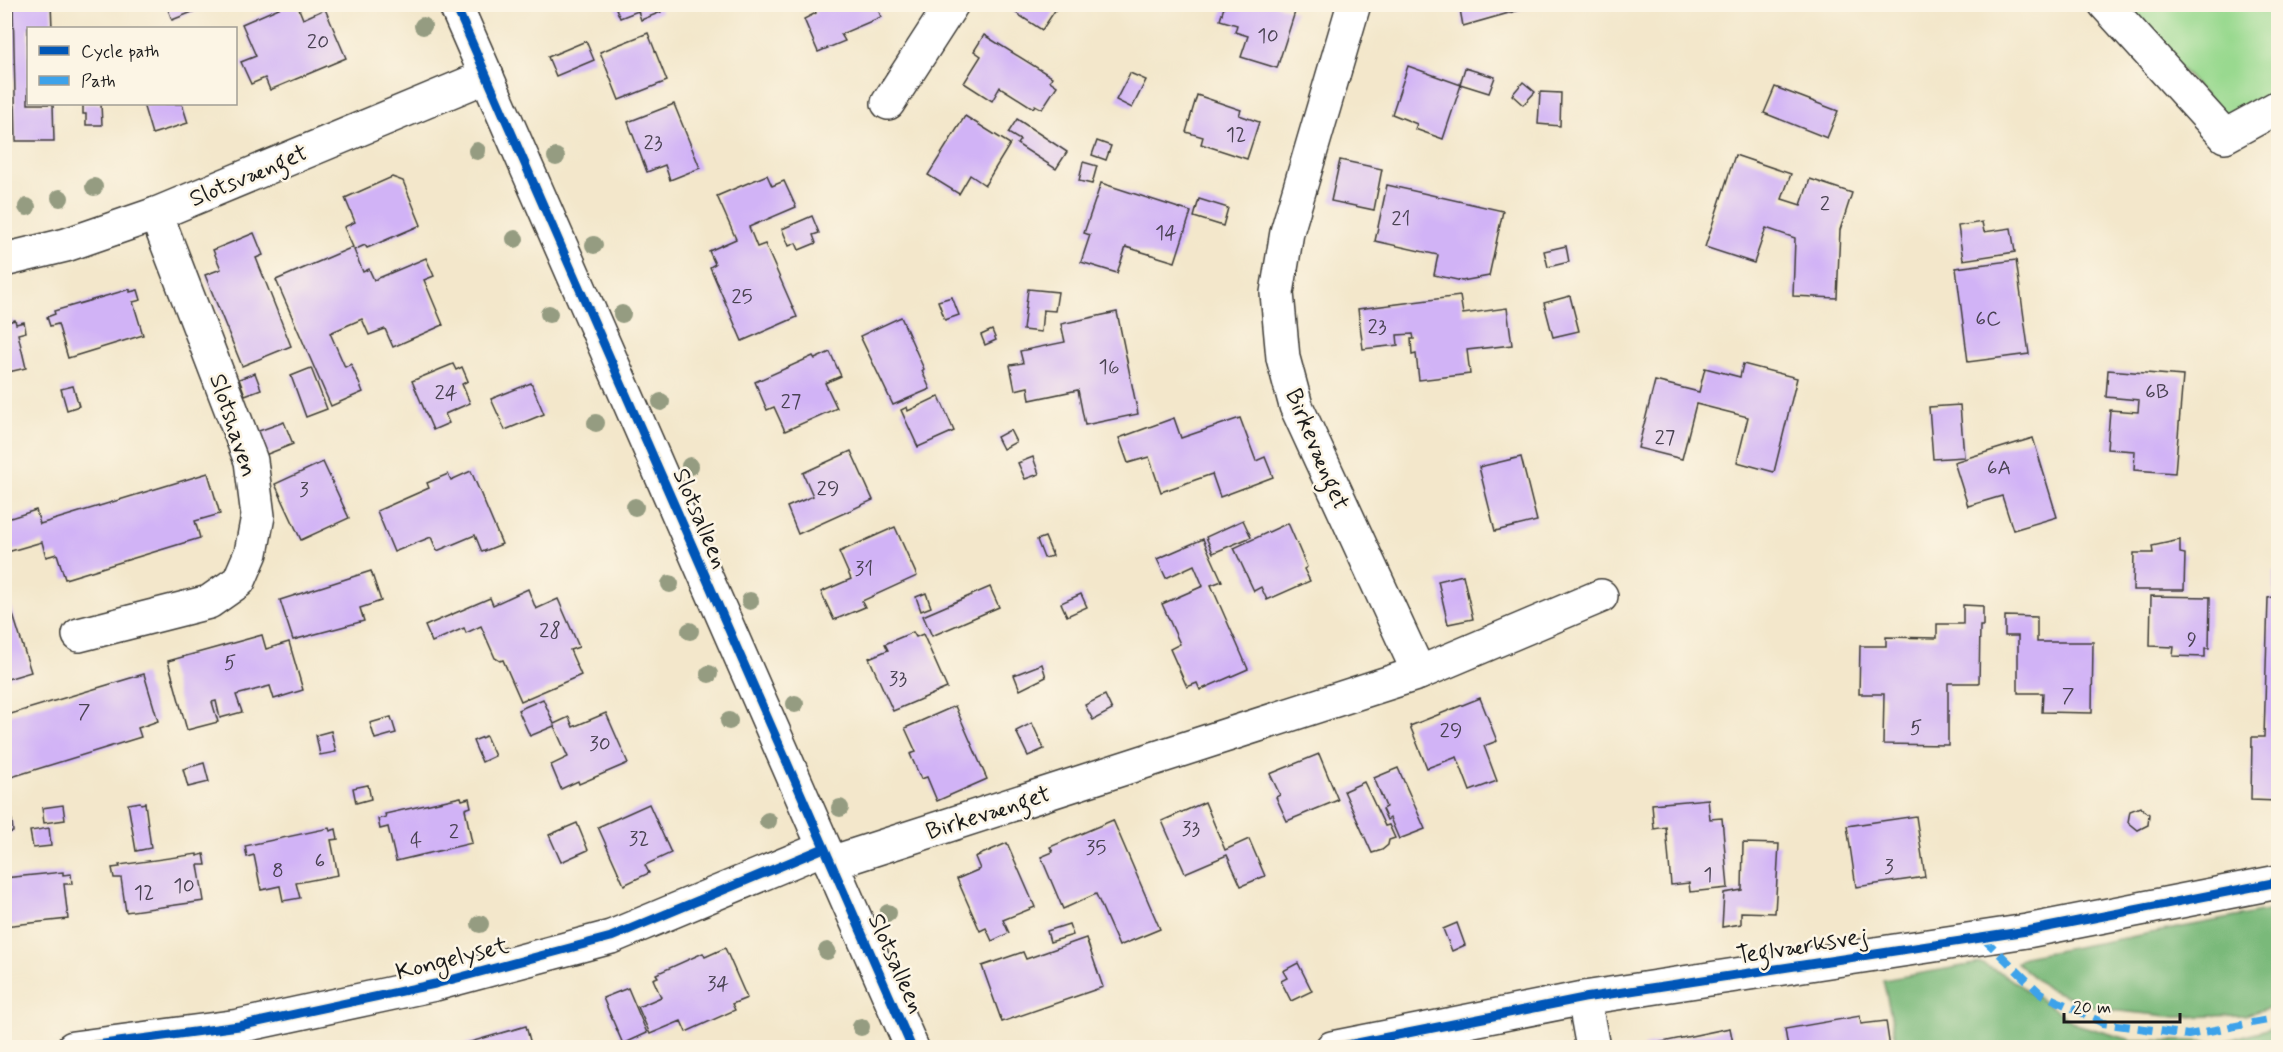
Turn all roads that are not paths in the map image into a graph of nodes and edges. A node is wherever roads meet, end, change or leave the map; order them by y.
1 (455, 4) edge
2 (952, 4) edge
3 (1354, 4) edge
4 (2105, 4) edge
5 (488, 76) junction
6 (888, 103) dead end
7 (2278, 107) edge
8 (156, 214) junction
9 (4, 260) edge
10 (1601, 596) dead end
11 (79, 635) dead end
12 (1419, 673) junction
13 (827, 855) junction
14 (2278, 882) edge
15 (1584, 998) junction
16 (73, 1047) edge
17 (912, 1047) edge
18 (1332, 1047) edge
19 (1593, 1047) edge

1 - 5 street, Slotsalleen
2 - 6 street
3 - 12 street, Birkevænget
4 - 7 street
5 - 8 street, Slotsvænget
5 - 13 street, Slotsalleen
8 - 9 street, Slotsvænget
8 - 11 street, Slotshaven
10 - 12 street, Birkevænget
12 - 13 street, Birkevænget
13 - 16 street, Kongelyset
13 - 17 street, Slotsalleen
14 - 15 street, Teglværksvej
15 - 18 street, Teglværksvej
15 - 19 street

